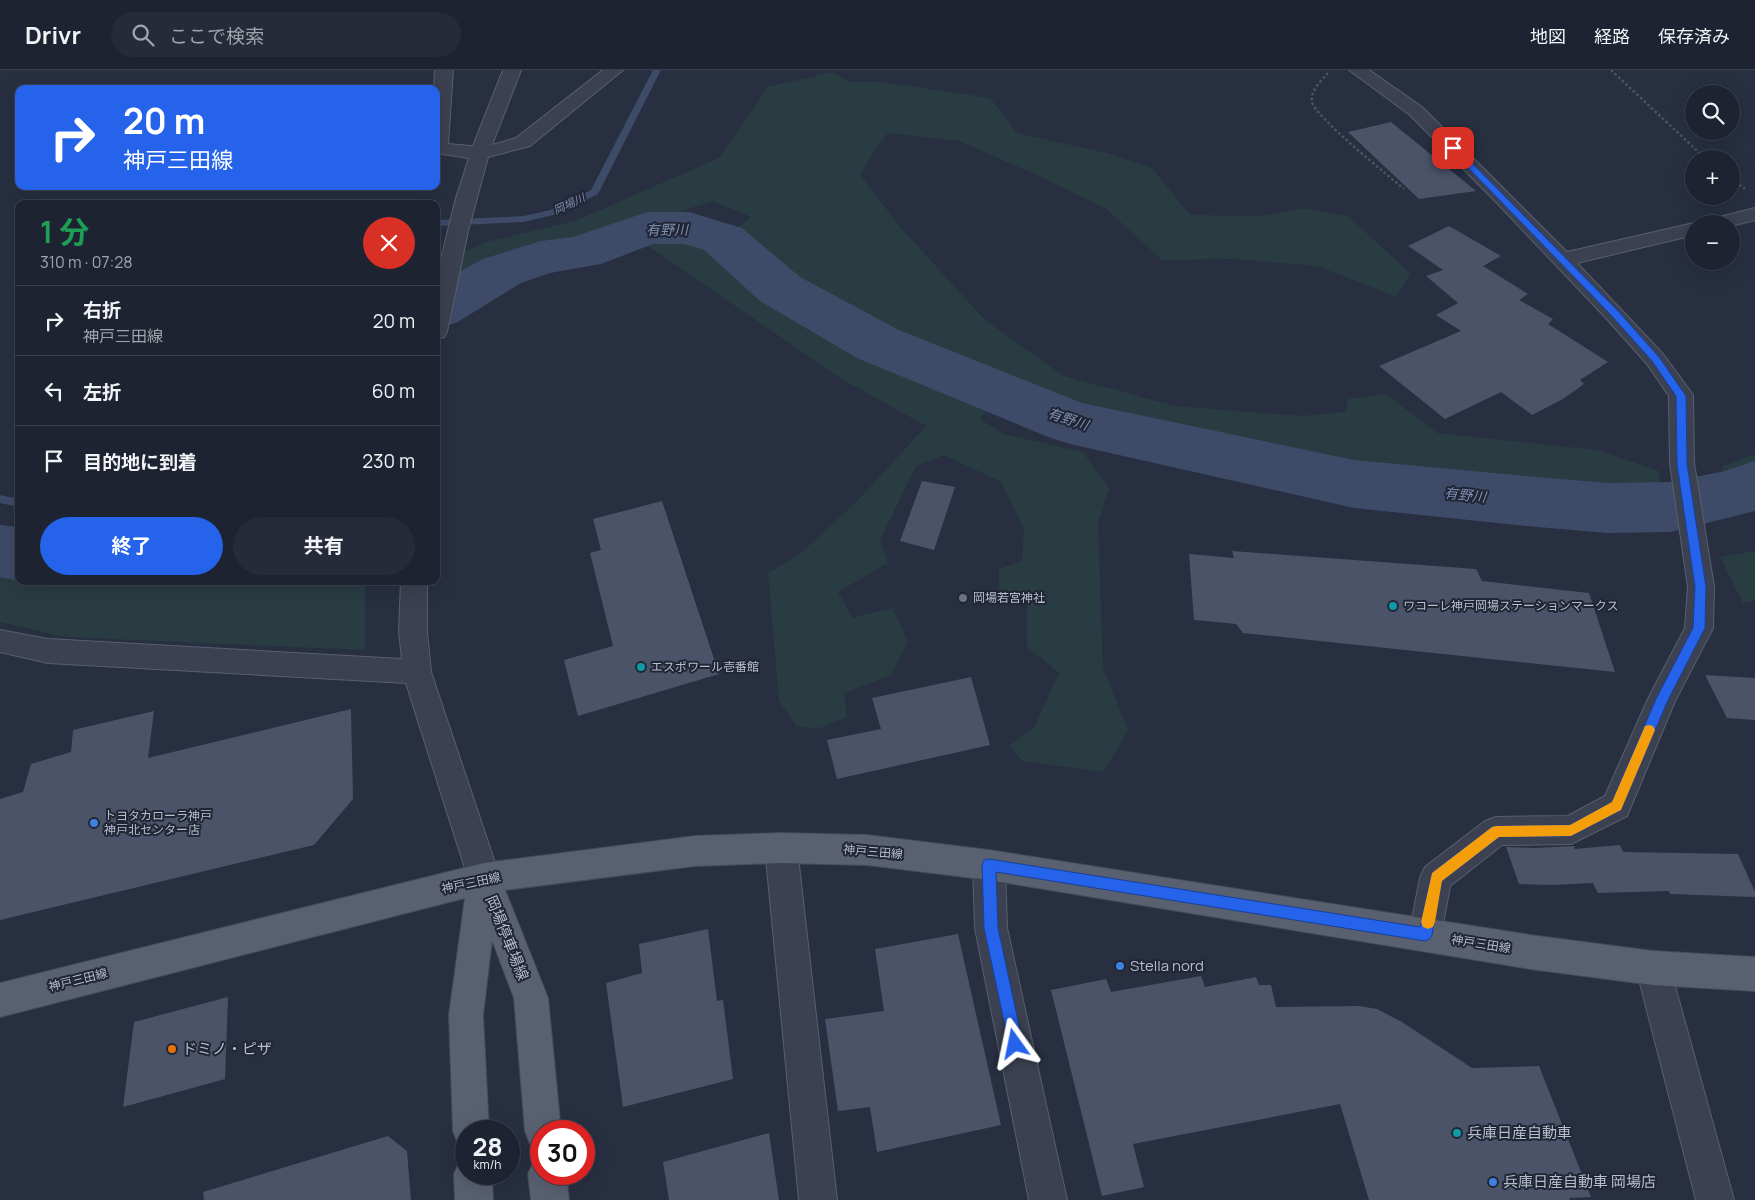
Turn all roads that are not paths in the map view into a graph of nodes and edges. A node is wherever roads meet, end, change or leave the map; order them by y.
1 (444, 70) edge
2 (512, 70) edge
3 (614, 70) edge
4 (1358, 70) edge
5 (440, 122) edge
6 (440, 149) edge
7 (479, 152) junction
8 (1755, 214) edge
9 (1740, 218) edge
10 (1685, 231) edge
11 (1561, 260) junction
12 (440, 314) edge
13 (414, 585) edge
14 (0, 640) edge
15 (417, 672) junction
16 (781, 848) junction
17 (989, 865) junction
18 (484, 878) junction
19 (1425, 935) junction
20 (1653, 968) junction
21 (1755, 974) edge
22 (0, 1000) edge
23 (471, 1120) edge
24 (542, 1120) edge
25 (473, 1185) edge
26 (548, 1185) edge
27 (474, 1200) edge
28 (550, 1200) edge
29 (818, 1200) edge
30 (1048, 1200) edge
31 (1714, 1200) edge

1 - 5 street
2 - 7 street
3 - 7 street
4 - 11 street
6 - 7 street
7 - 12 street
8 - 9 street
10 - 11 street
11 - 19 street
13 - 15 street
14 - 15 street
15 - 18 street
16 - 17 main road, 神戸三田線
16 - 18 main road, 神戸三田線
16 - 29 street
17 - 19 main road, 神戸三田線
17 - 30 street
18 - 22 main road, 神戸三田線
18 - 23 main road, 岡場停車場線
18 - 24 main road, 岡場停車場線
19 - 20 main road, 神戸三田線
20 - 21 main road, 神戸三田線
20 - 31 street
25 - 27 main road
26 - 28 main road

